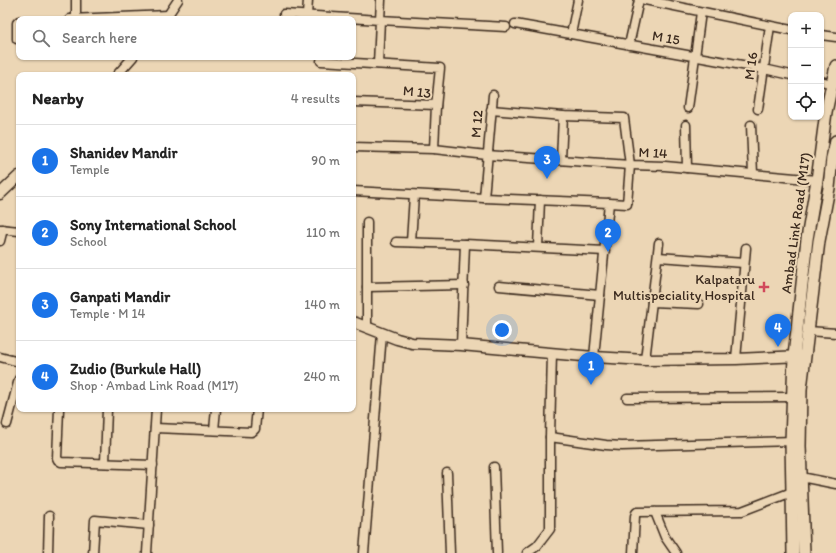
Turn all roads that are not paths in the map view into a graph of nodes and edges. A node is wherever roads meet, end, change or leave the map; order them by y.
1 (76, 0) edge
2 (178, 0) edge
3 (308, 0) edge
4 (381, 0) edge
5 (578, 0) edge
6 (639, 0) edge
7 (645, 0) edge
8 (663, 2) edge
9 (700, 12) junction
10 (284, 14) dead end
11 (307, 15) junction
12 (76, 16) edge
13 (169, 16) edge
14 (322, 16) edge
15 (356, 18) edge
16 (380, 20) junction
17 (515, 24) dead end
18 (770, 26) junction
19 (506, 27) dead end
20 (788, 29) edge
21 (571, 34) junction
22 (824, 35) edge
23 (836, 37) edge
24 (629, 45) junction
25 (695, 57) junction
26 (130, 60) edge
27 (322, 61) dead end
28 (378, 64) junction
29 (836, 66) edge
30 (764, 69) junction
31 (119, 72) edge
32 (788, 74) edge
33 (826, 83) edge
34 (493, 95) dead end
35 (356, 102) edge
36 (436, 107) junction
37 (688, 108) dead end
38 (758, 109) dead end
39 (491, 110) junction
40 (563, 116) junction
41 (686, 125) dead end
42 (751, 125) dead end
43 (824, 132) junction
44 (836, 135) edge
45 (836, 141) edge
46 (356, 147) edge
47 (434, 149) junction
48 (487, 155) junction
49 (561, 160) junction
50 (630, 165) junction
51 (687, 168) junction
52 (753, 174) junction
53 (16, 179) edge
54 (817, 180) junction
55 (356, 191) edge
56 (0, 194) edge
57 (414, 195) junction
58 (484, 198) junction
59 (540, 200) junction
60 (609, 203) junction
61 (367, 222) dead end
62 (1, 229) edge
63 (16, 231) edge
64 (0, 241) edge
65 (396, 242) dead end
66 (411, 242) junction
67 (659, 243) dead end
68 (465, 244) junction
69 (538, 248) junction
70 (746, 248) dead end
71 (605, 251) junction
72 (658, 258) junction
73 (744, 263) junction
74 (464, 285) junction
75 (499, 286) dead end
76 (367, 287) junction
77 (600, 296) junction
78 (652, 302) junction
79 (699, 304) dead end
80 (356, 323) edge
81 (367, 327) junction
82 (808, 332) junction
83 (836, 333) edge
84 (382, 334) junction
85 (461, 345) junction
86 (552, 353) junction
87 (800, 356) junction
88 (594, 357) junction
89 (0, 358) edge
90 (736, 359) junction
91 (645, 360) junction
92 (16, 361) edge
93 (16, 390) edge
94 (792, 397) junction
95 (627, 398) dead end
96 (59, 412) edge
97 (107, 412) edge
98 (156, 412) edge
99 (216, 412) edge
100 (257, 412) edge
101 (7, 424) dead end
102 (155, 428) junction
103 (214, 430) junction
104 (550, 437) junction
105 (796, 441) junction
106 (105, 463) junction
107 (153, 465) junction
108 (494, 467) dead end
109 (446, 473) dead end
110 (802, 477) junction
111 (836, 484) edge
112 (792, 492) junction
113 (654, 512) junction
114 (49, 516) dead end
115 (149, 525) junction
116 (48, 553) edge
117 (93, 553) edge
118 (147, 553) edge
119 (364, 553) edge
120 (450, 553) edge
121 (497, 553) edge
122 (527, 553) edge
123 (633, 553) edge
124 (676, 553) edge
125 (794, 553) edge
126 (804, 553) edge

1 - 12 street
2 - 13 street
3 - 11 street
4 - 16 street
5 - 21 street
6 - 24 street
7 - 8 street
8 - 9 street
9 - 18 street
9 - 25 street
10 - 11 street
11 - 14 street
15 - 16 street
16 - 19 street
16 - 28 street
17 - 21 street, M 15
18 - 20 street
18 - 30 street, M 16
21 - 24 street, M 15
22 - 23 street
24 - 25 street, M 15
25 - 30 street, M 15
25 - 37 street
26 - 31 street
27 - 28 street
28 - 36 street
29 - 33 main road, Ambad Link Road (M17)
30 - 32 street, M 15
30 - 38 street, M 16
33 - 43 main road, Ambad Link Road (M17)
34 - 39 street, M 12
35 - 36 street, M 13
36 - 47 street, M 13
39 - 40 street
39 - 48 street, M 12
40 - 49 street
40 - 50 street
41 - 51 street
42 - 52 street
43 - 44 main road
43 - 54 main road, Ambad Link Road (M17)
45 - 82 main road, Ambad Link Road (M17)
46 - 47 street, M 14
47 - 48 street, M 14
48 - 49 street, M 14
48 - 58 street, M 12
49 - 50 street, M 14
50 - 51 street, M 14
50 - 60 street
51 - 52 street, M 14
52 - 54 street, M 14
53 - 56 street
54 - 87 main road, Ambad Link Road (M17)
55 - 57 street
57 - 58 street
57 - 66 street
58 - 59 street
59 - 60 street
59 - 69 street
60 - 71 street
61 - 76 street
62 - 63 street
62 - 64 street
65 - 66 street
66 - 68 street
67 - 72 street
68 - 69 street
68 - 74 street
69 - 71 street
70 - 73 street
71 - 77 street
72 - 73 street
72 - 78 street
73 - 90 street
74 - 76 street
74 - 85 street
75 - 77 street
76 - 81 street
77 - 88 street
78 - 79 street
78 - 91 street
80 - 81 street
81 - 84 street
82 - 83 street
82 - 87 main road, Ambad Link Road (M17)
84 - 85 street
84 - 119 street
85 - 86 street
86 - 88 street
86 - 104 street
87 - 90 street
87 - 94 main road, Ambad Link Road (M17)
87 - 105 main road, Ambad Link Road (M17)
88 - 91 street
89 - 92 street
90 - 91 street
93 - 101 street
94 - 95 street
94 - 105 main road, Ambad Link Road (M17)
96 - 106 street
97 - 106 street
98 - 102 street
99 - 103 street
100 - 103 street
102 - 103 street
102 - 107 street
104 - 105 street
104 - 122 street
105 - 110 main road, Ambad Link Road (M17)
105 - 112 main road, Ambad Link Road (M17)
106 - 107 street
107 - 115 street
108 - 121 street
109 - 120 street
110 - 111 street
110 - 126 main road, Ambad Link Road (M17)
112 - 113 street
112 - 125 main road, Ambad Link Road (M17)
113 - 123 street
113 - 124 street
114 - 116 street
115 - 117 street
115 - 118 street

